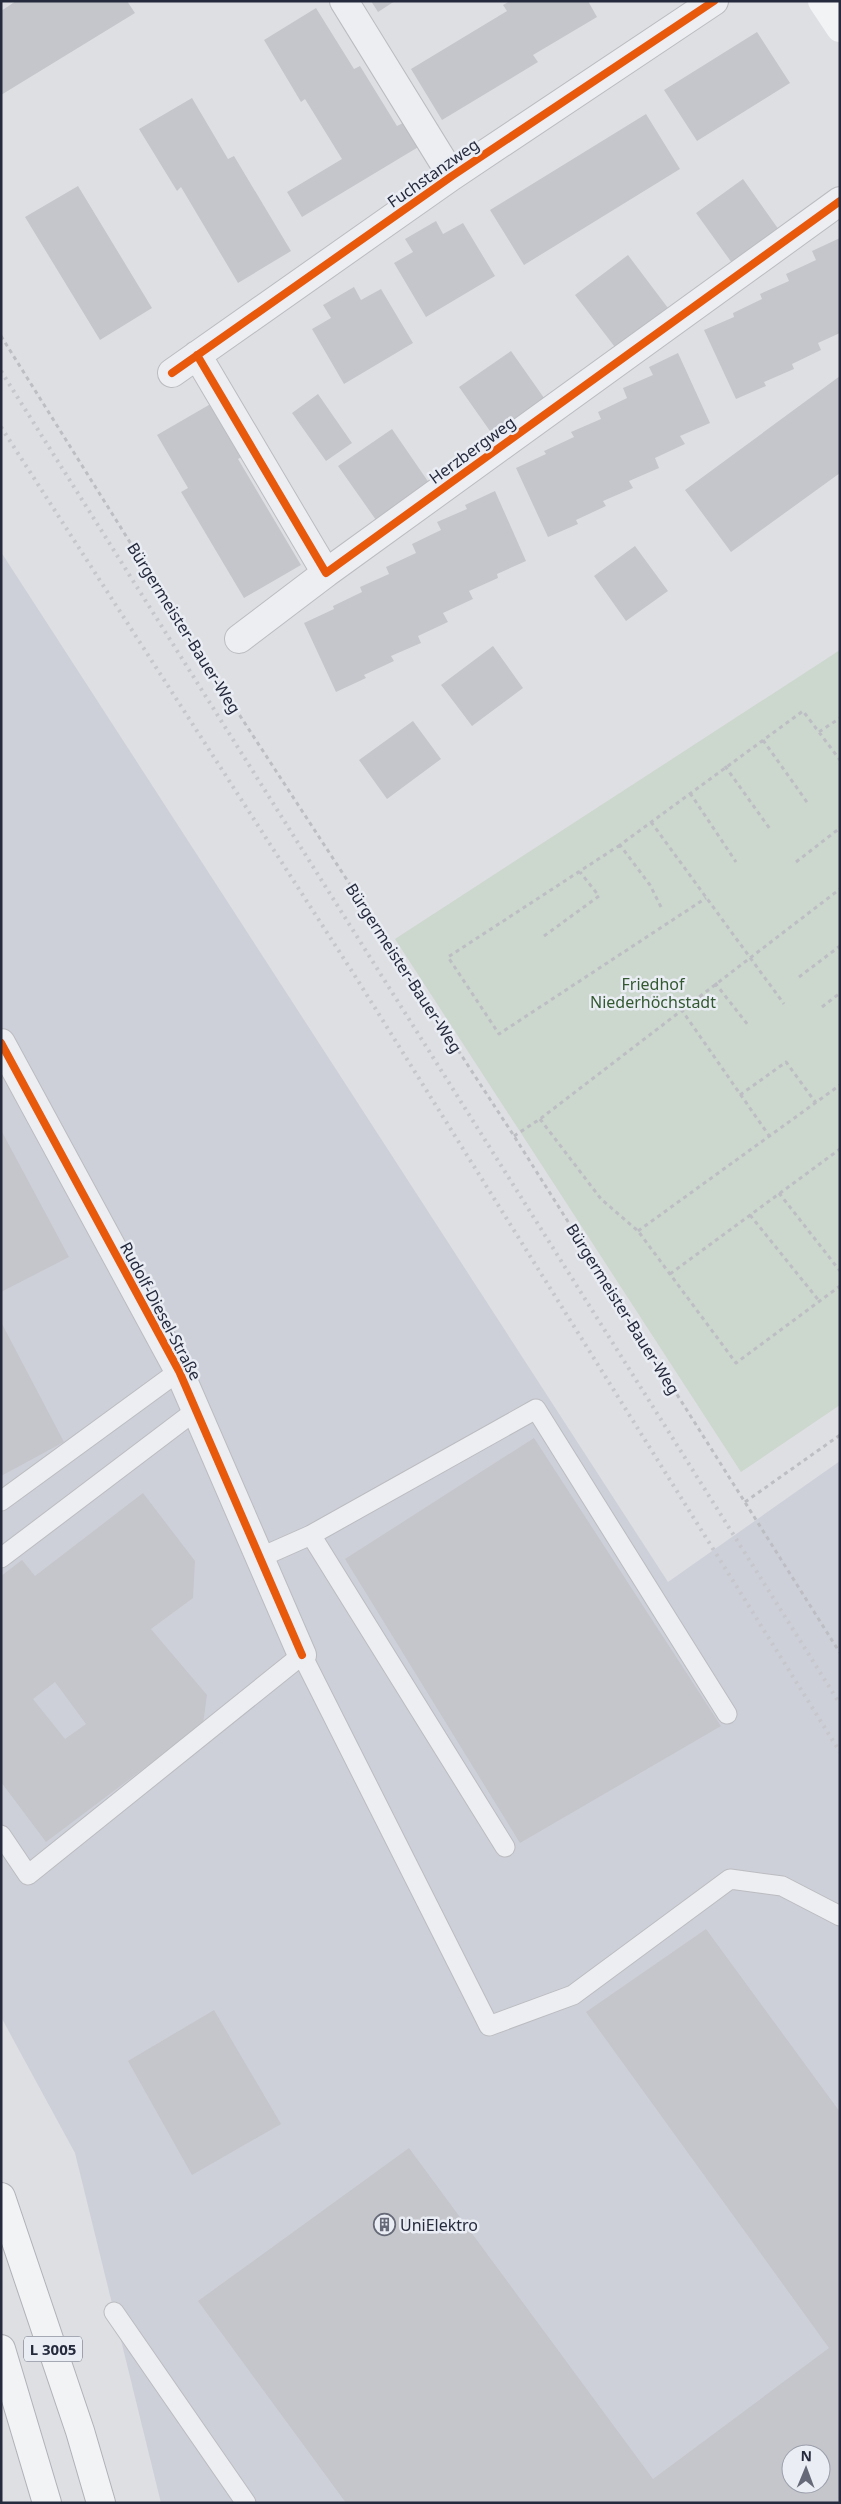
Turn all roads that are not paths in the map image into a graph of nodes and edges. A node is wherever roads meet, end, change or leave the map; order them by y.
1 (344, 1) edge
2 (714, 1) edge
3 (822, 1) edge
4 (840, 28) edge
5 (452, 176) junction
6 (840, 201) edge
7 (197, 355) junction
8 (172, 373) dead end
9 (326, 573) junction
10 (239, 639) dead end
11 (1, 1043) edge
12 (179, 1371) junction
13 (195, 1411) junction
14 (1, 1501) edge
15 (311, 1535) junction
16 (1, 1558) edge
17 (259, 1558) junction
18 (302, 1655) junction
19 (727, 1714) dead end
20 (1, 1835) edge
21 (505, 1847) dead end
22 (840, 1916) edge
23 (1, 2197) edge
24 (114, 2312) dead end
25 (1, 2349) edge
26 (47, 2503) edge
27 (101, 2503) edge
28 (246, 2503) edge

1 - 5 street, Fuchstanzweg
2 - 5 street, Fuchstanzweg
3 - 4 main road
5 - 7 street, Fuchstanzweg
6 - 9 street, Herzbergweg
7 - 8 street, Fuchstanzweg
7 - 9 street
9 - 10 street, Herzbergweg
11 - 12 street, Rudolf-Diesel-Straße
12 - 13 street, Rudolf-Diesel-Straße
12 - 14 lane
13 - 16 lane
13 - 17 street, Rudolf-Diesel-Straße
15 - 17 lane
15 - 19 lane
15 - 21 lane
17 - 18 street, Rudolf-Diesel-Straße
18 - 20 lane
18 - 22 lane
23 - 27 main road, L 3005
24 - 28 lane
25 - 26 main road, L 3005

